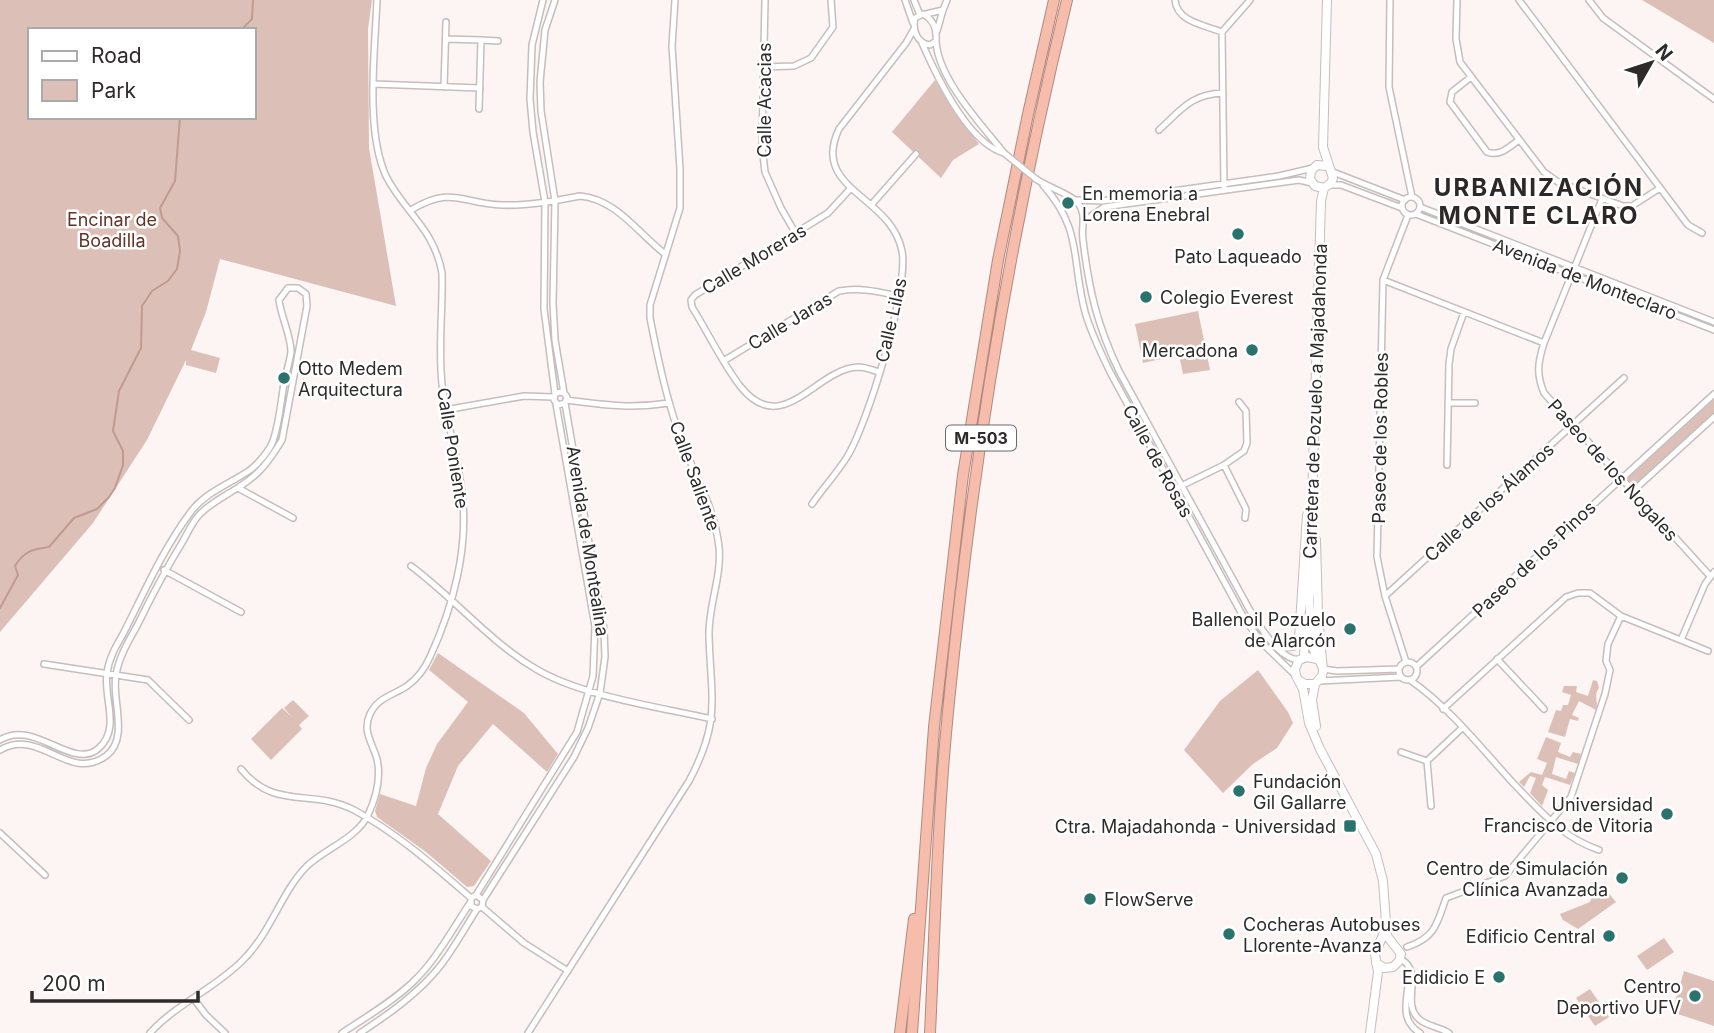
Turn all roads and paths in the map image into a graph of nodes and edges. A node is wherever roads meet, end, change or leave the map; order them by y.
1 (377, 0) edge
2 (543, 0) edge
3 (555, 0) edge
4 (675, 0) edge
5 (765, 0) edge
6 (831, 0) edge
7 (905, 0) edge
8 (914, 0) edge
9 (947, 0) edge
10 (1054, 0) edge
11 (1067, 0) edge
12 (1175, 0) edge
13 (1250, 0) edge
14 (1327, 0) edge
15 (1390, 0) edge
16 (1457, 0) edge
17 (1519, 0) edge
18 (1589, 0) edge
19 (943, 10) junction
20 (921, 15) junction
21 (446, 22) dead end
22 (914, 27) junction
23 (1222, 32) junction
24 (936, 37) junction
25 (446, 39) junction
26 (481, 40) junction
27 (498, 41) dead end
28 (922, 42) junction
29 (906, 43) junction
30 (763, 67) junction
31 (1471, 77) junction
32 (374, 84) junction
33 (444, 87) junction
34 (480, 88) junction
35 (1223, 93) junction
36 (1714, 99) edge
37 (479, 109) dead end
38 (1159, 130) dead end
39 (1519, 140) junction
40 (1323, 145) junction
41 (1004, 153) junction
42 (916, 154) dead end
43 (1315, 167) junction
44 (1330, 169) junction
45 (1039, 181) junction
46 (1224, 186) junction
47 (1320, 186) junction
48 (851, 188) junction
49 (1660, 188) junction
50 (1066, 196) junction
51 (1408, 199) junction
52 (1602, 199) junction
53 (1077, 200) junction
54 (555, 201) junction
55 (545, 202) junction
56 (872, 204) junction
57 (1059, 204) junction
58 (1420, 207) junction
59 (1402, 208) junction
60 (411, 209) junction
61 (1416, 214) junction
62 (1408, 215) junction
63 (1084, 222) junction
64 (1069, 223) junction
65 (1702, 233) dead end
66 (796, 234) junction
67 (665, 254) junction
68 (1573, 271) junction
69 (1383, 281) junction
70 (899, 296) junction
71 (1464, 312) junction
72 (1714, 322) edge
73 (1714, 330) edge
74 (1544, 343) junction
75 (725, 360) junction
76 (879, 372) junction
77 (1623, 378) dead end
78 (1714, 394) edge
79 (555, 398) junction
80 (565, 399) junction
81 (1239, 402) dead end
82 (669, 403) junction
83 (1449, 403) junction
84 (1475, 403) dead end
85 (445, 410) junction
86 (1714, 416) edge
87 (1573, 425) junction
88 (1224, 465) junction
89 (1447, 465) dead end
90 (1313, 467) junction
91 (1621, 478) junction
92 (231, 481) junction
93 (1182, 487) junction
94 (238, 488) junction
95 (1174, 489) junction
96 (1633, 491) junction
97 (812, 504) dead end
98 (293, 518) dead end
99 (1245, 518) dead end
100 (411, 566) dead end
101 (158, 567) junction
102 (165, 570) junction
103 (1712, 574) edge
104 (1385, 596) junction
105 (451, 599) junction
106 (1309, 602) junction
107 (240, 612) dead end
108 (1623, 616) junction
109 (1681, 640) junction
110 (1278, 647) junction
111 (1708, 651) dead end
112 (1302, 659) junction
113 (1497, 659) junction
114 (1406, 662) junction
115 (44, 664) dead end
116 (1321, 664) junction
117 (1399, 669) junction
118 (1417, 670) junction
119 (107, 674) junction
120 (116, 675) junction
121 (1401, 677) junction
122 (1298, 678) junction
123 (1410, 680) junction
124 (1317, 682) junction
125 (591, 691) junction
126 (600, 693) junction
127 (1437, 702) junction
128 (1443, 709) junction
129 (1544, 709) dead end
130 (712, 719) junction
131 (189, 720) dead end
132 (1462, 728) junction
133 (0, 740) edge
134 (0, 750) edge
135 (1401, 752) dead end
136 (1427, 761) junction
137 (241, 769) dead end
138 (1333, 775) junction
139 (1431, 806) dead end
140 (927, 816) junction
141 (366, 818) junction
142 (1551, 823) junction
143 (0, 833) edge
144 (1599, 850) dead end
145 (45, 875) dead end
146 (472, 899) junction
147 (481, 905) junction
148 (1386, 927) junction
149 (1380, 946) junction
150 (1400, 950) junction
151 (1376, 963) junction
152 (1390, 968) junction
153 (568, 971) junction
154 (1409, 973) dead end
155 (194, 999) junction
156 (1375, 999) junction
157 (150, 1033) edge
158 (225, 1033) edge
159 (342, 1033) edge
160 (360, 1033) edge
161 (528, 1033) edge
162 (900, 1033) edge
163 (912, 1033) edge
164 (930, 1033) edge
165 (1370, 1033) edge
166 (1420, 1033) edge
167 (1449, 1033) edge

1 - 32 street, Calle Poniente
2 - 55 street, Avenida de Montealina
3 - 54 street, Avenida de Montealina
4 - 67 street, Calle Saliente
5 - 30 street, Calle Acacias
6 - 30 street
7 - 22 street
8 - 20 street
9 - 19 street
10 - 140 highway, M-503
11 - 164 highway, M-503
12 - 23 street
13 - 23 street
14 - 40 street
15 - 51 street
16 - 31 street
17 - 49 street
18 - 36 street
19 - 20 street
19 - 24 street
20 - 22 street, Calle Lilas
20 - 24 street
21 - 25 street
22 - 28 street
22 - 29 street, Calle Lilas
23 - 35 street
24 - 28 street
24 - 41 street
25 - 26 street
25 - 33 street
26 - 27 street
26 - 34 street
28 - 29 street
28 - 41 street
29 - 48 street, Calle Lilas
30 - 66 street, Calle Acacias
31 - 39 street
31 - 39 street
32 - 33 street
32 - 60 street, Calle Poniente
33 - 34 street
34 - 37 street
35 - 38 street
35 - 46 street
39 - 52 street
40 - 43 street
40 - 44 street
41 - 45 street, bridge
42 - 56 street
43 - 44 street
43 - 46 street
43 - 47 street
44 - 47 street
44 - 51 street
45 - 50 street
45 - 57 street
46 - 47 street
46 - 53 street
46 - 63 street
47 - 59 street
47 - 90 street, Carretera de Pozuelo a Majadahonda
48 - 56 street, Calle Lilas
48 - 66 street, Calle Moreras
49 - 52 street
49 - 65 street
50 - 53 street
50 - 57 street
51 - 58 street
51 - 59 street
52 - 68 street, Paseo de los Nogales
53 - 63 street, Calle de Rosas
54 - 55 street
54 - 67 street
54 - 80 street, Avenida de Montealina
55 - 60 street
55 - 79 street, Avenida de Montealina
56 - 70 street, Calle Lilas
57 - 64 street, Calle de Rosas
58 - 61 street
58 - 68 street, Avenida de Monteclaro
59 - 62 street
60 - 85 street, Calle Poniente
61 - 62 street
61 - 68 street, Avenida de Monteclaro
62 - 69 street, Paseo de los Robles
63 - 64 street
63 - 93 street, Calle de Rosas
64 - 95 street, Calle de Rosas
66 - 75 street, Calle Moreras
67 - 82 street, Calle Saliente
68 - 72 street, Avenida de Monteclaro
68 - 73 street, Avenida de Monteclaro
68 - 74 street, Paseo de los Nogales
69 - 71 street
69 - 104 street, Paseo de los Robles
70 - 75 street, Calle Jaras
70 - 76 street, Calle Lilas
71 - 74 street
71 - 83 street
74 - 87 street, Paseo de los Nogales
75 - 76 street, Calle Moreras
76 - 97 street, Calle Lilas
77 - 87 street, Calle de los Álamos
78 - 91 street, Paseo de los Pinos
79 - 80 street
79 - 80 street
79 - 85 street
79 - 125 street, Avenida de Montealina
80 - 82 street
80 - 126 street, Avenida de Montealina
81 - 88 street
82 - 130 street, Calle Saliente
83 - 84 street
83 - 89 street
85 - 105 street, Calle Poniente
86 - 96 street
87 - 91 street, Paseo de los Nogales
87 - 104 street, Calle de los Álamos
88 - 93 street
88 - 99 street
90 - 106 street, Carretera de Pozuelo a Majadahonda
90 - 110 street
90 - 116 street
91 - 96 street, Paseo de los Nogales
91 - 118 street, Paseo de los Pinos
92 - 94 street
92 - 94 street
92 - 101 street
93 - 95 street
93 - 110 street, Calle de Rosas
94 - 98 street
94 - 102 street
95 - 122 street, Calle de Rosas
96 - 103 street, Paseo de los Nogales
100 - 105 street
101 - 102 street
101 - 119 street
102 - 107 street
102 - 120 street
103 - 109 street
104 - 114 street, Paseo de los Robles
105 - 125 street
105 - 141 street, Calle Poniente
106 - 112 street, Carretera de Pozuelo a Majadahonda
106 - 116 street, Carretera de Pozuelo a Majadahonda
108 - 109 street
108 - 113 street
108 - 142 street
109 - 111 street
110 - 112 street, Calle de Rosas
112 - 116 street
112 - 122 street
113 - 128 street
113 - 129 street
114 - 117 street
114 - 118 street
115 - 119 street
116 - 117 street
116 - 124 street
117 - 121 street
118 - 123 street
118 - 127 street
119 - 120 street
119 - 133 street
120 - 131 street
120 - 134 street
121 - 123 street
121 - 124 street
122 - 124 street
122 - 138 street
123 - 127 street
124 - 138 street
125 - 126 street
125 - 146 street, Avenida de Montealina
126 - 130 street
126 - 147 street, Avenida de Montealina
127 - 128 street
128 - 132 street
130 - 153 street, Calle Saliente
132 - 136 street
132 - 142 street
135 - 136 street
136 - 139 street
137 - 141 street
138 - 148 street
140 - 162 highway
140 - 163 highway, M-503
141 - 146 street
141 - 155 street
142 - 144 street
142 - 150 street
143 - 145 street
146 - 147 street
146 - 147 street
146 - 159 street, Avenida de Montealina
147 - 153 street
147 - 160 street, Avenida de Montealina
148 - 149 street
148 - 150 street
149 - 150 street
149 - 151 street
150 - 152 street
150 - 167 street
151 - 152 street
151 - 156 street
152 - 156 street
153 - 161 street, Calle Saliente
154 - 166 street
155 - 157 street
155 - 158 street
156 - 165 street

